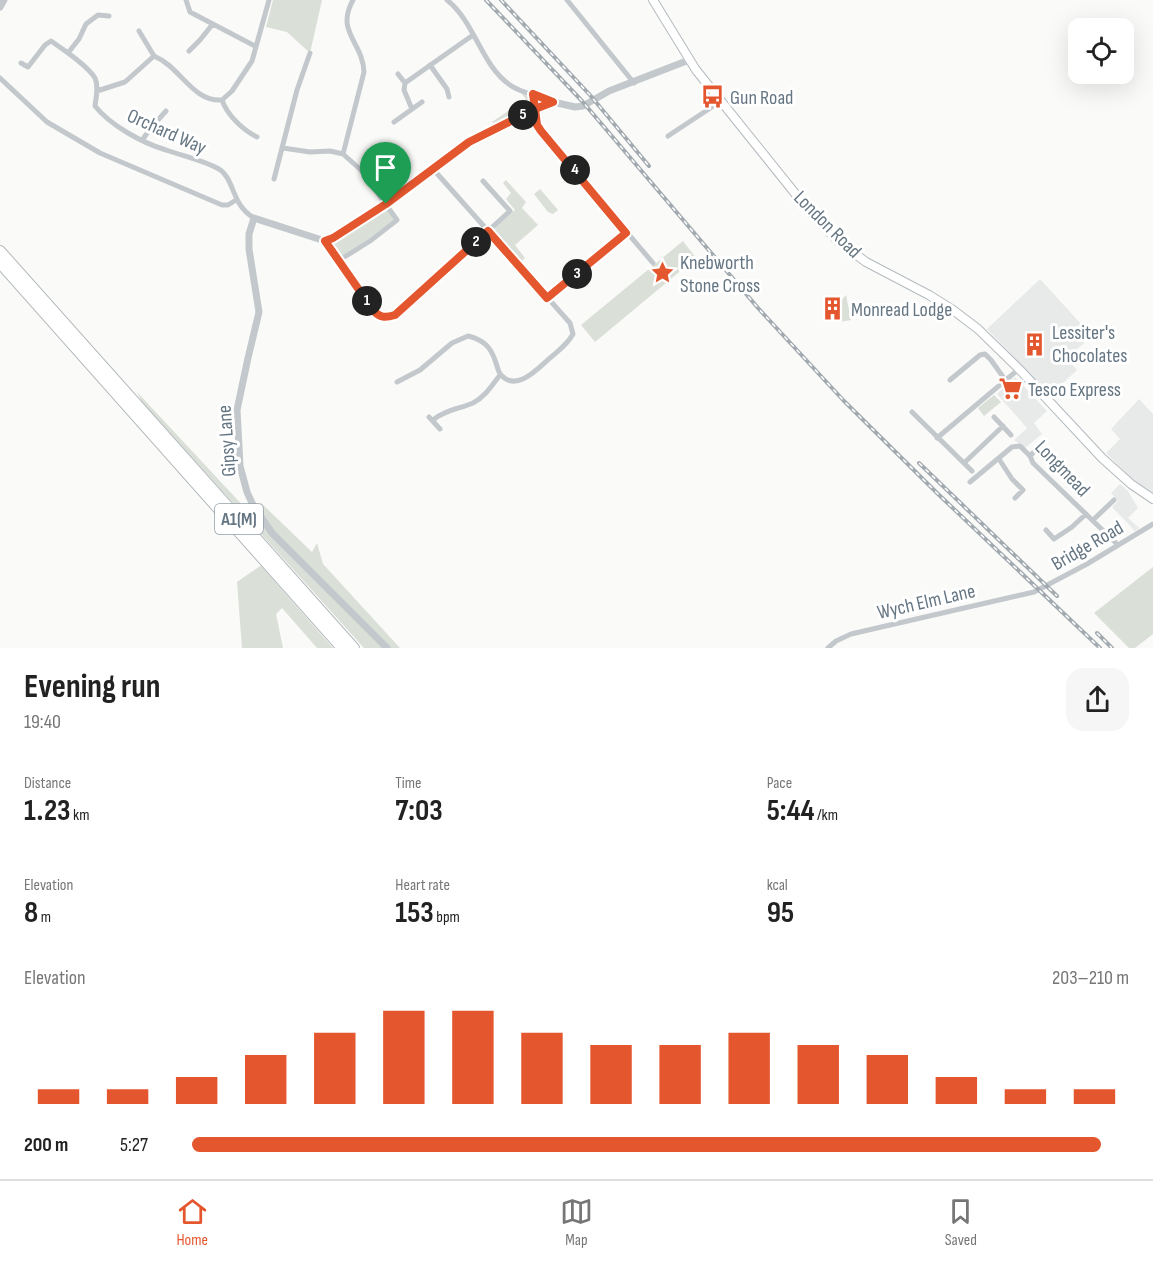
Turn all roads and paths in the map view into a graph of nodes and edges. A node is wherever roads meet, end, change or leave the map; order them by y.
1 (4, 0) edge
2 (186, 0) edge
3 (269, 0) edge
4 (353, 0) edge
5 (447, 0) edge
6 (567, 0) edge
7 (653, 0) edge
8 (0, 7) edge
9 (109, 16) dead end
10 (212, 25) junction
11 (139, 32) dead end
12 (473, 34) junction
13 (255, 46) junction
14 (189, 51) dead end
15 (68, 53) junction
16 (310, 53) dead end
17 (154, 56) junction
18 (689, 60) junction
19 (21, 63) dead end
20 (430, 65) junction
21 (398, 74) dead end
22 (0, 78) edge
23 (405, 83) junction
24 (633, 83) junction
25 (97, 91) junction
26 (533, 94) junction
27 (449, 97) dead end
28 (222, 100) junction
29 (721, 101) junction
30 (422, 102) dead end
31 (553, 102) junction
32 (412, 109) junction
33 (535, 109) junction
34 (166, 111) dead end
35 (394, 122) dead end
36 (668, 136) dead end
37 (257, 137) dead end
38 (143, 140) junction
39 (283, 148) junction
40 (343, 154) junction
41 (433, 170) junction
42 (274, 179) dead end
43 (483, 181) dead end
44 (236, 200) junction
45 (386, 204) junction
46 (254, 218) junction
47 (488, 231) junction
48 (626, 233) junction
49 (325, 241) junction
50 (0, 251) edge
51 (338, 261) junction
52 (0, 263) edge
53 (653, 263) dead end
54 (547, 298) junction
55 (1019, 369) junction
56 (500, 375) junction
57 (950, 380) dead end
58 (1006, 381) junction
59 (397, 382) dead end
60 (912, 412) dead end
61 (994, 417) dead end
62 (1003, 426) junction
63 (440, 429) dead end
64 (1011, 435) dead end
65 (937, 438) junction
66 (1044, 441) dead end
67 (1030, 456) junction
68 (999, 459) junction
69 (964, 463) junction
70 (972, 471) dead end
71 (970, 482) dead end
72 (1016, 498) dead end
73 (1153, 499) edge
74 (1114, 500) dead end
75 (1086, 514) junction
76 (1093, 520) junction
77 (1153, 524) edge
78 (1046, 530) dead end
79 (1118, 545) junction
80 (1034, 592) joint
81 (342, 648) edge
82 (354, 648) edge
83 (387, 648) edge
84 (828, 648) edge

1 - 8 street
2 - 10 street
3 - 13 street
4 - 40 street
5 - 12 street
6 - 24 street
7 - 18 main road, London Road
9 - 15 street
10 - 13 street
10 - 14 street
11 - 17 street
12 - 20 street
12 - 26 street
13 - 28 street
15 - 19 street, Orchard Way
15 - 25 street, Orchard Way
16 - 39 street
17 - 25 street
17 - 28 street
18 - 24 street
18 - 29 main road, London Road
20 - 23 street
20 - 27 street
21 - 23 street
22 - 44 street
23 - 32 street
24 - 31 street
25 - 38 street, Orchard Way
26 - 31 street
26 - 33 street
28 - 37 street
29 - 36 street
29 - 55 main road, London Road
30 - 32 street
31 - 33 street
32 - 35 street
33 - 41 street
33 - 48 street
34 - 38 street
38 - 44 street, Orchard Way
39 - 40 street
39 - 42 street
40 - 45 street
41 - 45 street
41 - 47 street
43 - 47 street
44 - 46 street, Orchard Way
45 - 49 street
45 - 51 street
46 - 49 street
46 - 83 street, Gipsy Lane
47 - 51 street
47 - 54 street
48 - 53 street
48 - 54 street
49 - 51 street
50 - 82 highway, A1(M)
52 - 81 highway, A1(M)
54 - 56 street
55 - 58 street
55 - 73 main road, London Road
56 - 59 street
56 - 63 street
57 - 58 street
58 - 65 street
60 - 65 street
61 - 62 street
62 - 64 street
62 - 69 street
65 - 69 street
66 - 67 street
67 - 68 street, Longmead
67 - 75 street, Longmead
68 - 71 street
68 - 72 street
69 - 70 street
74 - 76 street, Longmead
75 - 76 street, Longmead
75 - 78 street, Longmead
76 - 79 street, Longmead
77 - 79 street, Bridge Road
79 - 80 street, Bridge Road
80 - 84 street, Wych Elm Lane

